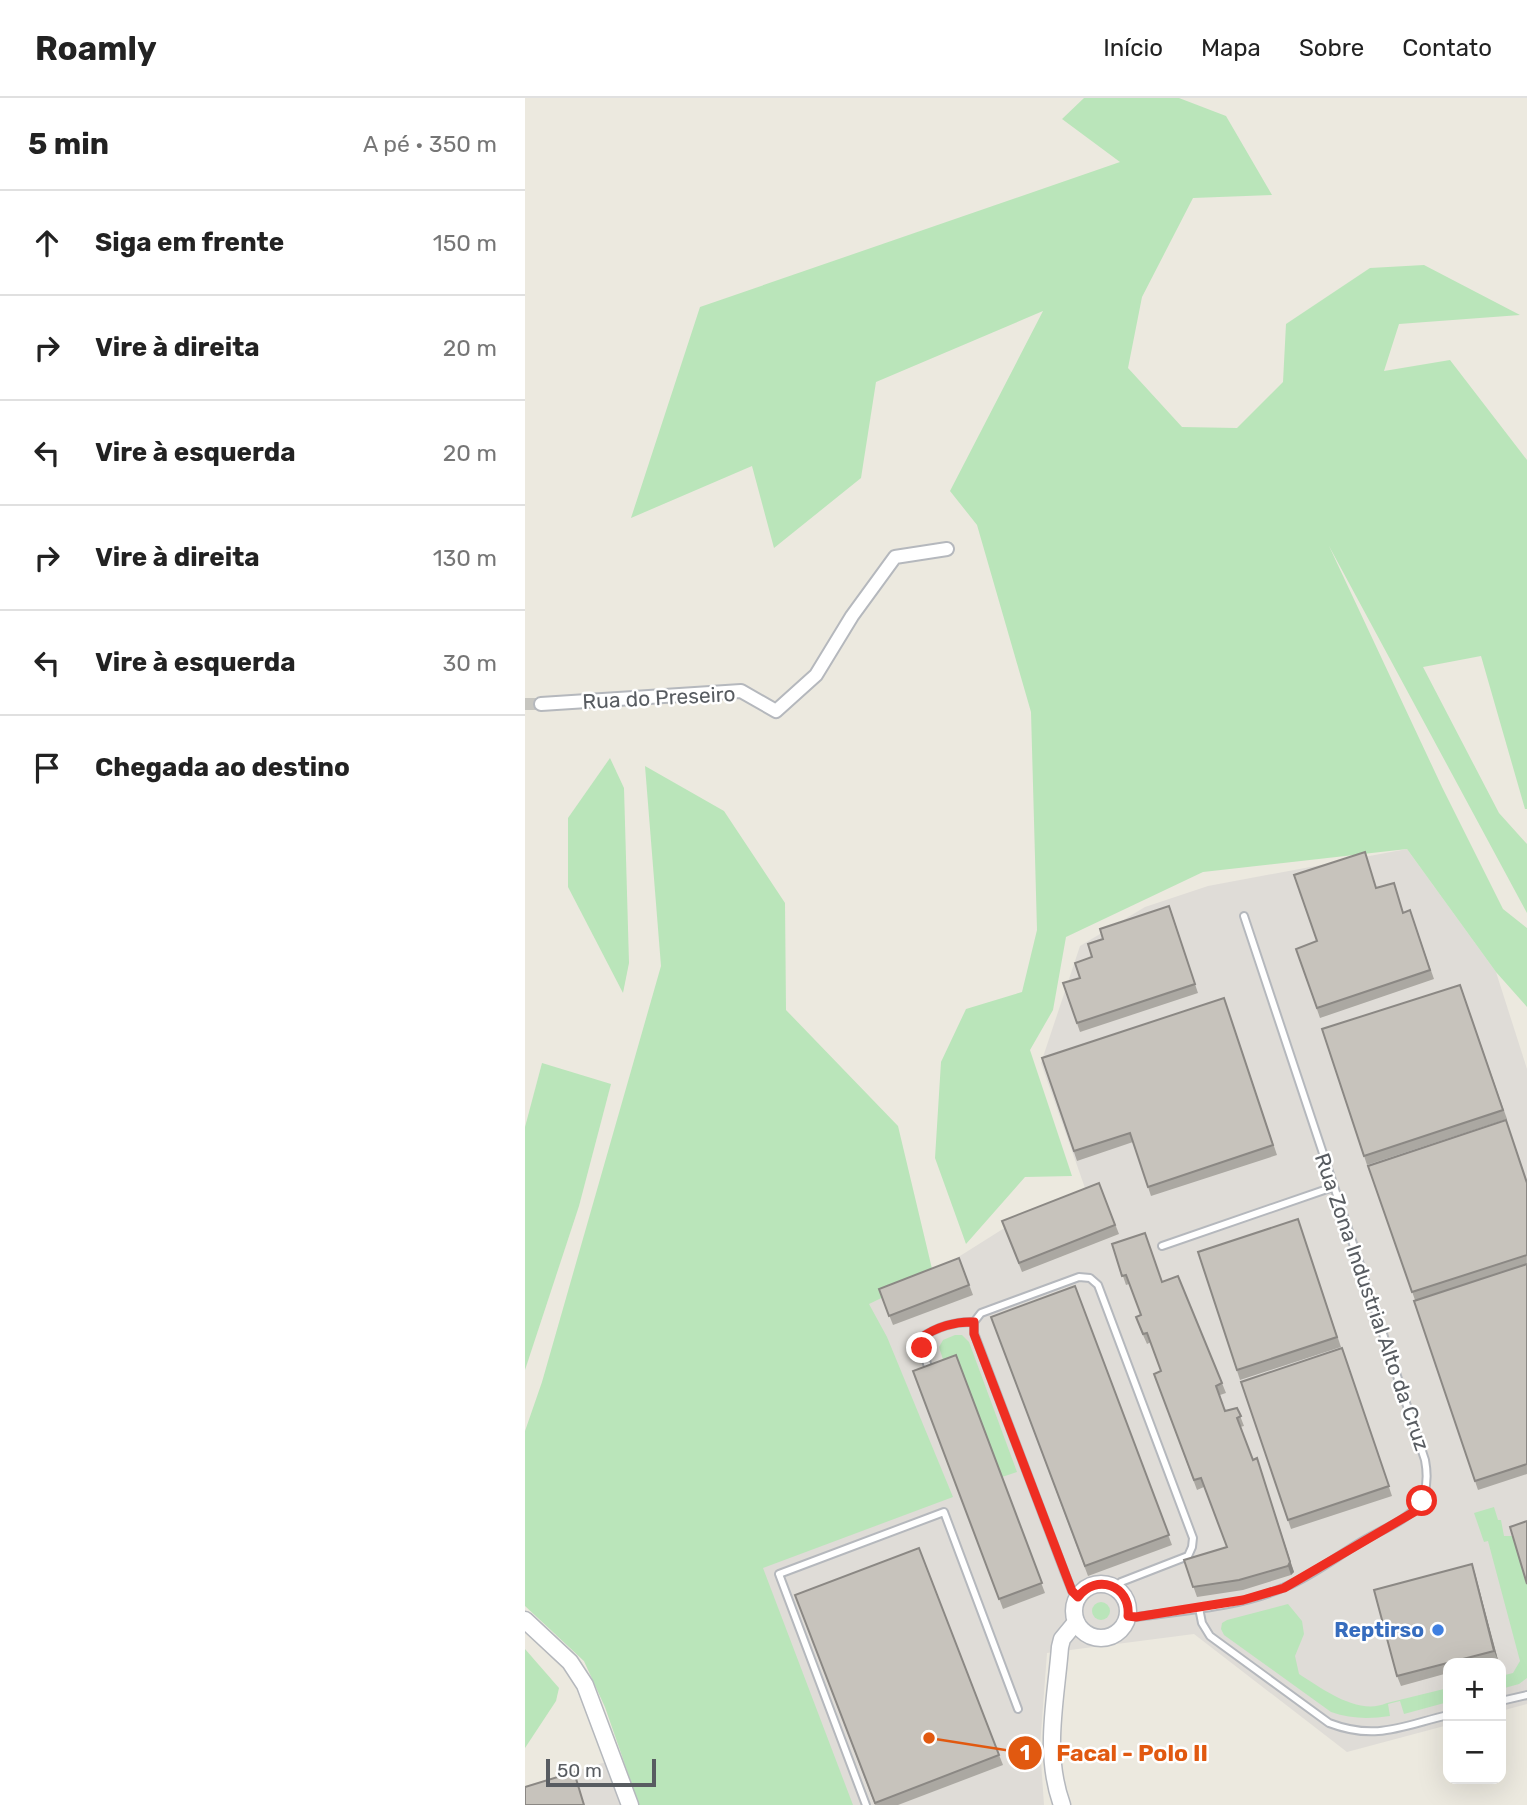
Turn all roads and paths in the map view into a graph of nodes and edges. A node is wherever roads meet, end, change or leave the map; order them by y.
1 (947, 549) dead end
2 (541, 704) tunnel mouth
3 (1244, 916) dead end
4 (1333, 1187) junction
5 (1162, 1246) dead end
6 (974, 1322) junction
7 (927, 1364) edge
8 (1116, 1588) junction
9 (1078, 1597) junction
10 (1199, 1608) junction
11 (1128, 1616) junction
12 (525, 1620) edge
13 (1076, 1622) junction
14 (1527, 1695) edge
15 (1506, 1700) edge
16 (1018, 1709) dead end
17 (1443, 1716) edge
18 (630, 1805) edge
19 (866, 1805) edge
20 (1062, 1805) edge

1 - 2 street, Rua do Preseiro
3 - 4 lane, Rua Zona Industrial Alto da Cruz
4 - 5 lane
4 - 10 lane, Rua Zona Industrial Alto da Cruz
6 - 7 lane
6 - 8 lane
6 - 9 lane
8 - 9 street
8 - 11 street
9 - 13 street
10 - 11 lane, Rua Zona Industrial Alto da Cruz
10 - 17 lane
11 - 13 street
12 - 18 street
13 - 20 street
14 - 15 lane
16 - 19 lane

